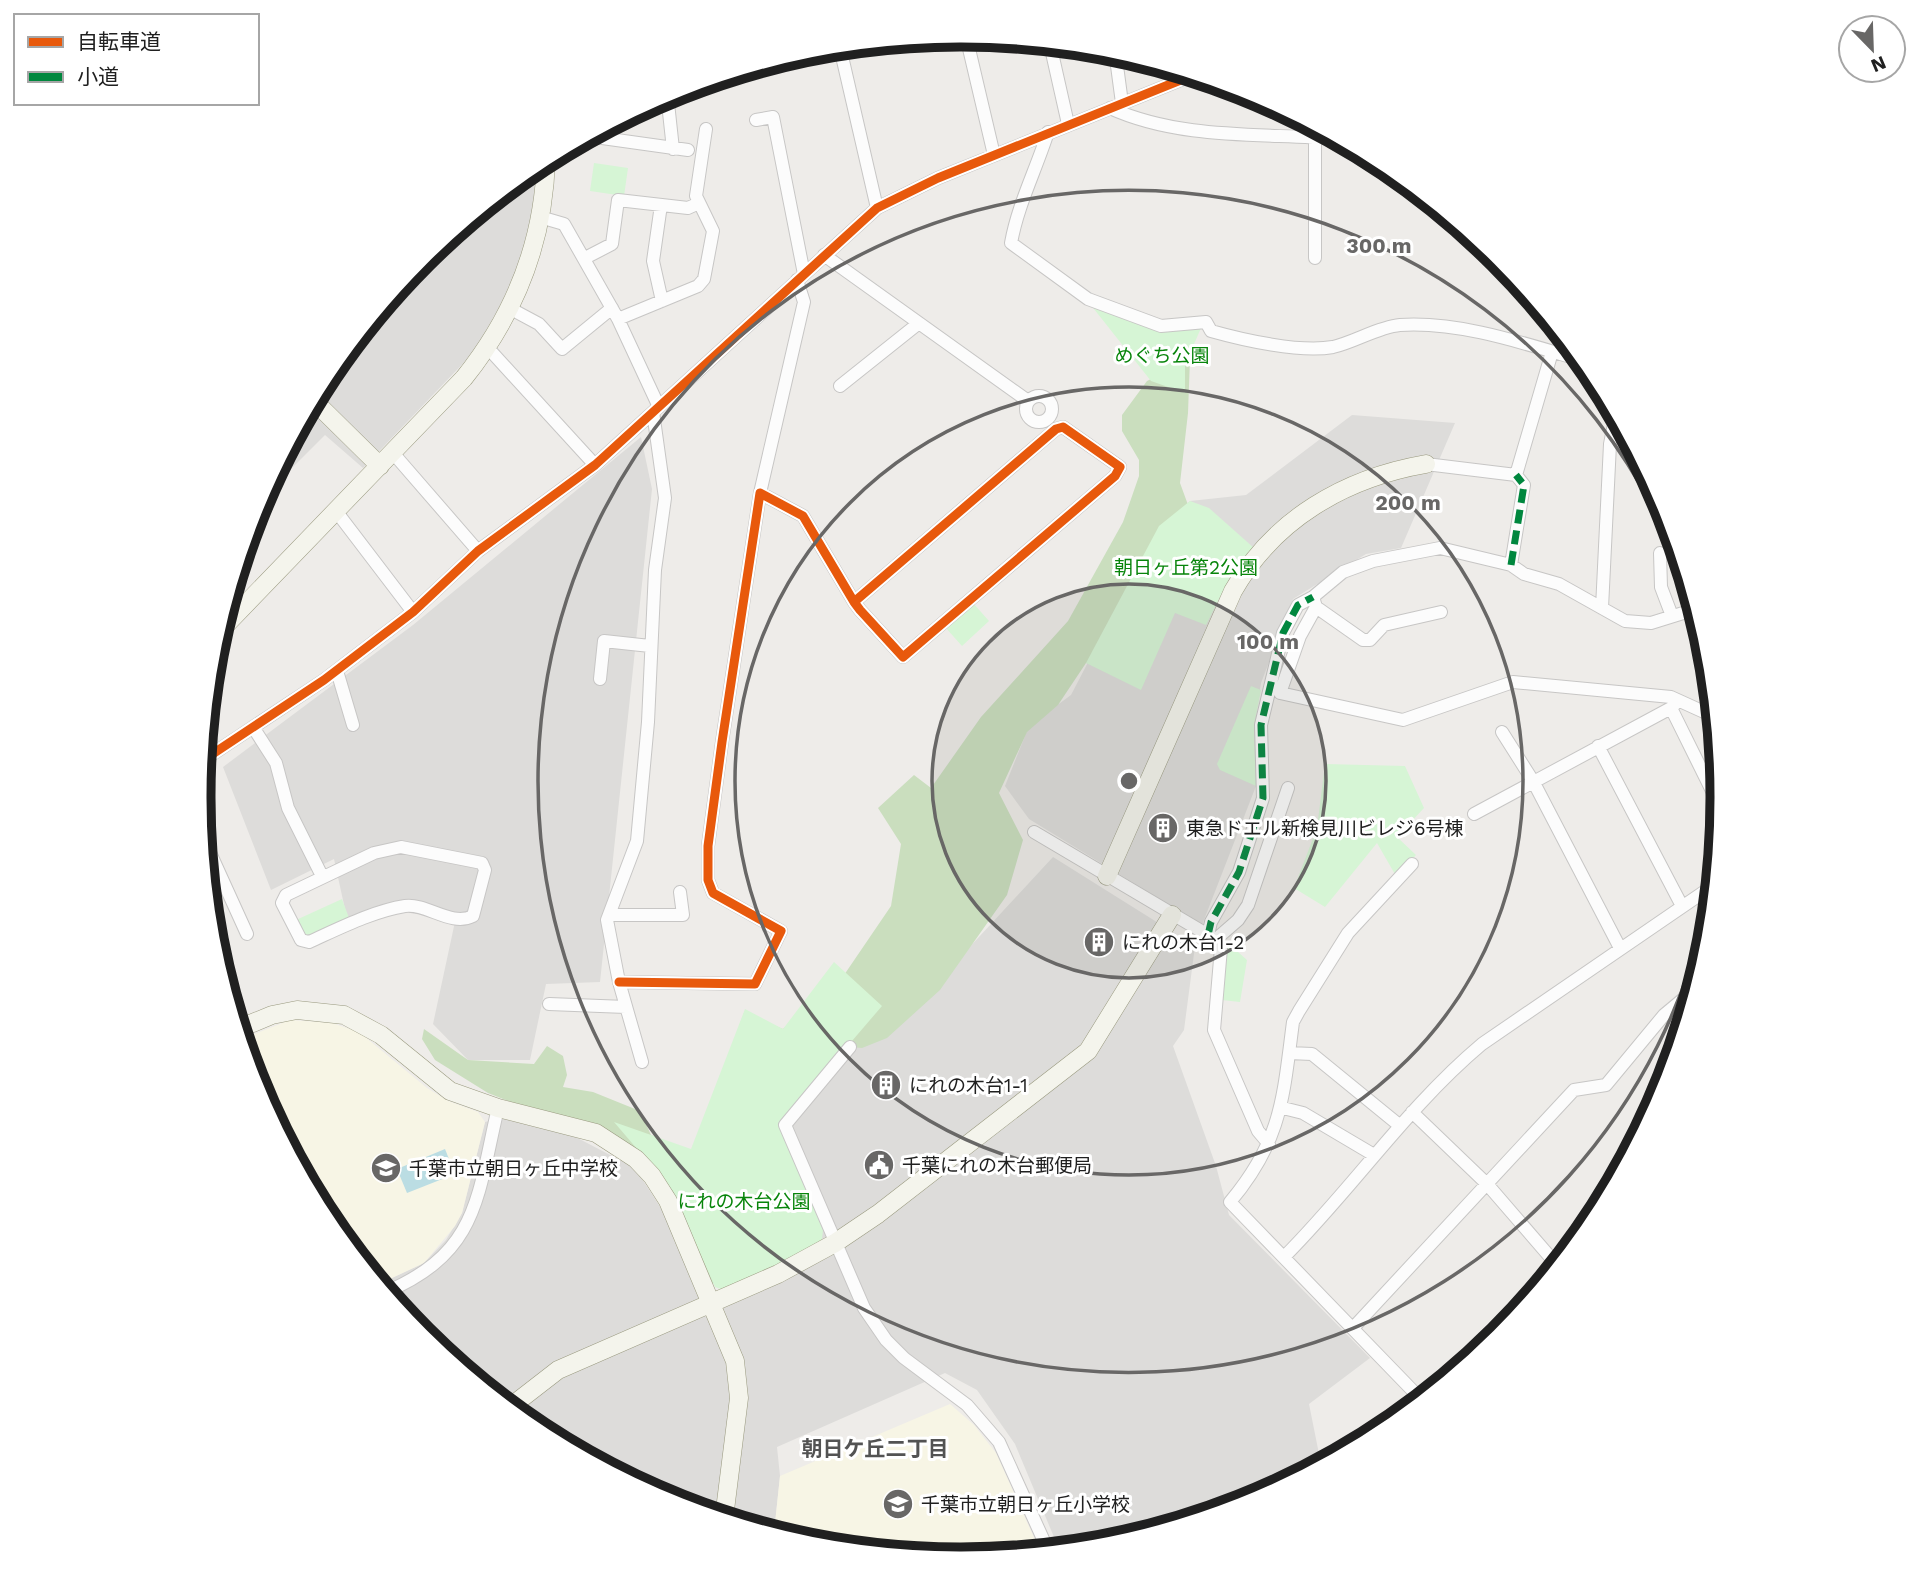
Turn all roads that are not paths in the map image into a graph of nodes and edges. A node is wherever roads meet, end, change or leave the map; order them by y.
1 (970, 47) edge
2 (1052, 53) edge
3 (842, 57) edge
4 (1115, 64) edge
5 (1179, 80) edge
6 (1116, 105) junction
7 (668, 107) edge
8 (756, 120) dead end
9 (1068, 124) junction
10 (706, 130) dead end
11 (1048, 132) junction
12 (1315, 137) joint
13 (604, 138) edge
14 (673, 149) junction
15 (688, 150) dead end
16 (994, 155) junction
17 (544, 174) edge
18 (699, 203) junction
19 (661, 205) junction
20 (877, 208) junction
21 (540, 217) junction
22 (824, 255) junction
23 (585, 258) junction
24 (1315, 258) dead end
25 (801, 277) junction
26 (662, 301) junction
27 (510, 309) junction
28 (615, 313) junction
29 (919, 323) junction
30 (488, 348) junction
31 (1552, 352) junction
32 (1566, 356) edge
33 (840, 386) dead end
34 (1028, 401) junction
35 (320, 407) edge
36 (656, 409) junction
37 (1051, 425) junction
38 (1613, 428) edge
39 (393, 453) junction
40 (1426, 464) joint
41 (595, 465) junction
42 (380, 466) junction
43 (1516, 475) junction
44 (760, 493) junction
45 (336, 511) junction
46 (478, 551) junction
47 (1660, 553) dead end
48 (1511, 565) junction
49 (854, 602) junction
50 (1314, 602) junction
51 (1602, 608) junction
52 (1441, 611) dead end
53 (413, 612) junction
54 (1687, 612) edge
55 (233, 616) edge
56 (1672, 616) junction
57 (650, 646) junction
58 (337, 671) junction
59 (600, 679) dead end
60 (1675, 704) junction
61 (1706, 714) edge
62 (353, 725) dead end
63 (253, 727) junction
64 (1502, 732) dead end
65 (1598, 746) junction
66 (212, 754) edge
67 (1533, 781) junction
68 (1710, 783) edge
69 (1288, 788) dead end
70 (1474, 814) dead end
71 (1034, 832) dead end
72 (213, 860) edge
73 (1412, 864) dead end
74 (322, 876) junction
75 (1107, 876) junction
76 (1704, 891) edge
77 (680, 892) dead end
78 (1682, 906) junction
79 (610, 915) junction
80 (1172, 915) junction
81 (247, 934) dead end
82 (1211, 938) junction
83 (1620, 948) junction
84 (619, 982) junction
85 (1682, 1001) edge
86 (549, 1004) dead end
87 (626, 1007) junction
88 (247, 1025) edge
89 (850, 1047) dead end
90 (1289, 1053) junction
91 (642, 1062) dead end
92 (498, 1108) junction
93 (1283, 1108) junction
94 (1412, 1112) junction
95 (1399, 1125) junction
96 (1269, 1144) junction
97 (1374, 1155) junction
98 (1487, 1184) junction
99 (835, 1243) junction
100 (1284, 1257) junction
101 (1551, 1258) edge
102 (394, 1288) edge
103 (712, 1304) junction
104 (1353, 1328) junction
105 (1414, 1394) edge
106 (517, 1401) edge
107 (725, 1509) edge
108 (1044, 1541) edge

1 - 16 street
2 - 9 street
3 - 20 street
4 - 6 street
5 - 6 street
6 - 9 street
6 - 12 street
7 - 14 street
8 - 25 street
9 - 11 street
10 - 18 street
11 - 16 street
11 - 31 street
12 - 24 street
13 - 14 street
14 - 15 street
16 - 20 street
17 - 21 street
18 - 19 street
18 - 26 street
19 - 23 street
19 - 26 street
20 - 22 street
21 - 23 street
21 - 27 street
22 - 25 street
22 - 29 street
23 - 28 street
25 - 36 street
25 - 44 street
26 - 28 street
27 - 28 street
27 - 30 street
28 - 36 street
29 - 33 street
29 - 34 street
30 - 39 street
30 - 41 street
31 - 32 street
31 - 43 street
34 - 37 street
34 - 37 street
35 - 42 street
36 - 41 street
36 - 57 street
37 - 49 street
37 - 49 street
38 - 51 street
39 - 42 street
39 - 46 street
40 - 43 street
40 - 75 street
41 - 46 street
42 - 45 street
43 - 48 street
44 - 49 street
44 - 84 street
45 - 53 street
45 - 55 street
46 - 53 street
47 - 56 street
48 - 50 street
48 - 51 street
50 - 52 street
50 - 60 street
50 - 82 street
51 - 56 street
53 - 58 street
54 - 56 street
57 - 59 street
57 - 79 street
58 - 62 street
58 - 63 street
60 - 61 street
60 - 65 street
60 - 68 street
63 - 66 street
63 - 74 street
64 - 67 street
65 - 67 street
65 - 78 street
67 - 70 street
67 - 83 street
69 - 82 street
71 - 75 street
72 - 81 street
73 - 90 street
74 - 74 street
75 - 80 street
76 - 78 street
77 - 79 street
78 - 83 street
79 - 84 street
80 - 82 street
80 - 99 street
82 - 96 street
83 - 94 street
84 - 87 street
85 - 98 street
86 - 87 street
87 - 91 street
88 - 92 street
89 - 99 street
90 - 93 street
90 - 95 street
92 - 102 street
92 - 103 street
93 - 96 street
93 - 97 street
94 - 95 street
94 - 98 street
95 - 97 street
96 - 100 street
97 - 100 street
98 - 101 street
98 - 104 street
99 - 103 street
99 - 108 street
100 - 104 street
103 - 106 street
103 - 107 street
104 - 105 street

